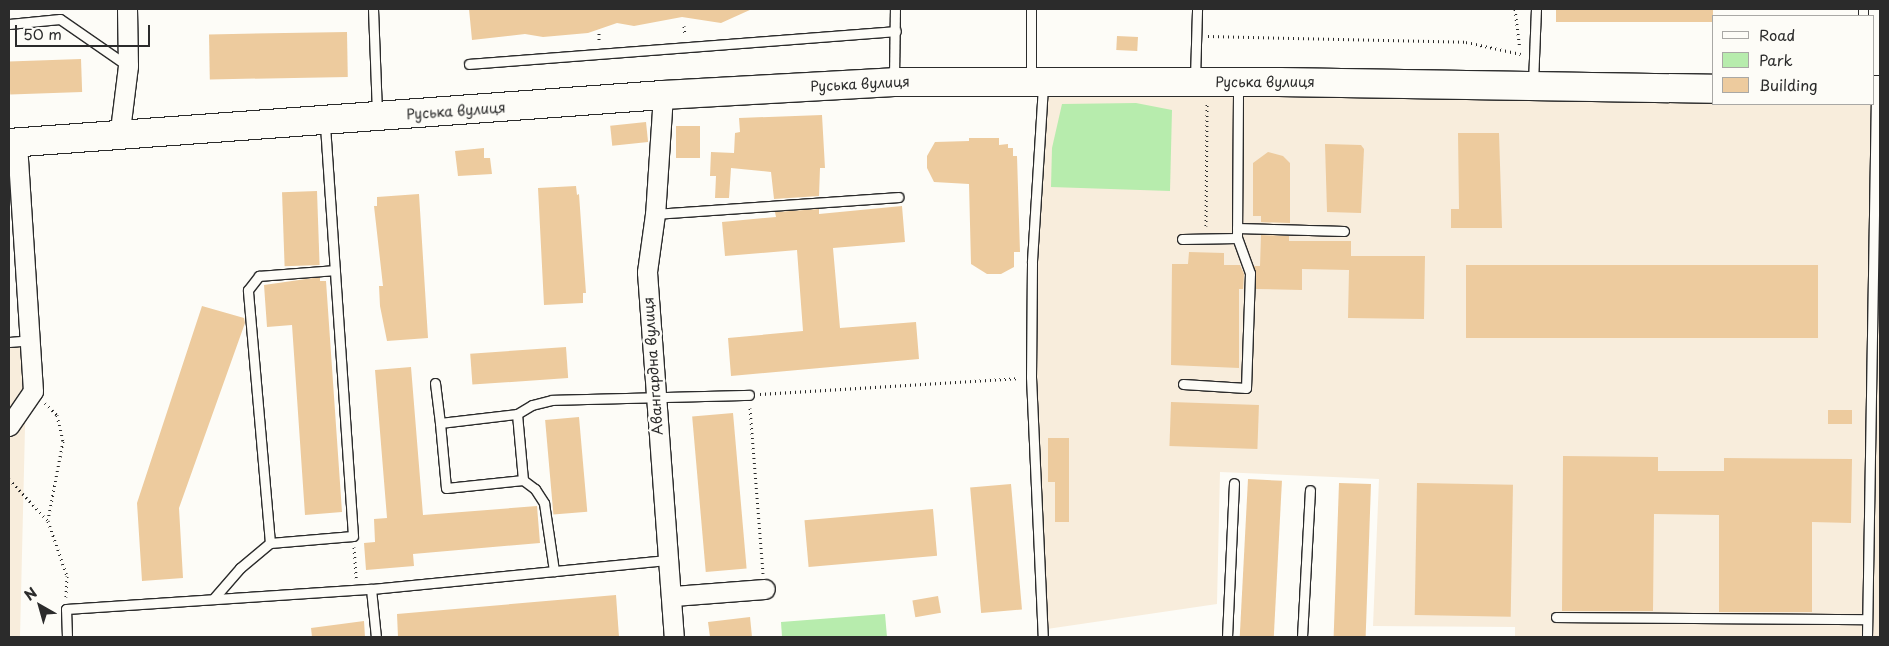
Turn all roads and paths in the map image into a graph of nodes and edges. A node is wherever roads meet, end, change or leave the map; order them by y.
1 (127, 9) edge
2 (372, 9) edge
3 (896, 9) edge
4 (1031, 9) edge
5 (1197, 9) edge
6 (1536, 9) edge
7 (9, 24) edge
8 (896, 31) junction
9 (1196, 36) junction
10 (1520, 54) dead end
11 (469, 64) dead end
12 (128, 66) junction
13 (1037, 80) junction
14 (894, 82) junction
15 (1238, 82) junction
16 (1533, 87) junction
17 (1712, 89) edge
18 (1876, 90) edge
19 (1201, 91) junction
20 (663, 95) junction
21 (377, 117) junction
22 (325, 121) junction
23 (119, 138) junction
24 (13, 143) edge
25 (898, 197) dead end
26 (655, 214) junction
27 (1344, 231) dead end
28 (1237, 233) junction
29 (1206, 238) junction
30 (1182, 239) dead end
31 (335, 270) junction
32 (30, 340) junction
33 (9, 342) edge
34 (1031, 377) junction
35 (435, 382) dead end
36 (1183, 384) dead end
37 (33, 391) junction
38 (749, 395) junction
39 (655, 396) junction
40 (518, 414) junction
41 (440, 423) junction
42 (9, 426) edge
43 (9, 479) edge
44 (523, 480) junction
45 (1234, 483) dead end
46 (1310, 490) dead end
47 (48, 521) junction
48 (353, 536) junction
49 (270, 543) junction
50 (668, 560) junction
51 (554, 571) junction
52 (357, 589) junction
53 (371, 589) junction
54 (765, 589) joint
55 (673, 596) junction
56 (214, 598) junction
57 (66, 609) junction
58 (1556, 617) dead end
59 (1867, 619) junction
60 (67, 637) edge
61 (376, 637) edge
62 (674, 637) edge
63 (1043, 637) edge
64 (1227, 637) edge
65 (1302, 637) edge
66 (1867, 637) edge

1 - 12 street
2 - 21 lane
3 - 8 lane
4 - 13 lane
5 - 9 lane
6 - 16 lane
7 - 12 lane
8 - 11 lane
8 - 14 lane
9 - 10 path
9 - 19 lane
12 - 23 street
13 - 14 main road, Руська вулиця
13 - 19 main road, Руська вулиця
13 - 34 lane
14 - 20 main road, Руська вулиця
15 - 16 main road, Руська вулиця
15 - 19 main road, Руська вулиця
15 - 28 lane
16 - 17 main road, Руська вулиця
18 - 59 lane
19 - 29 path
20 - 21 main road, Руська вулиця
20 - 26 street, Авангардна вулиця
21 - 22 main road, Руська вулиця
22 - 23 main road, Руська вулиця
22 - 31 lane
23 - 24 main road, Руська вулиця
24 - 32 street
25 - 26 lane
26 - 39 street, Авангардна вулиця
27 - 28 lane
28 - 29 lane
28 - 36 lane
29 - 30 lane
31 - 48 lane
31 - 49 lane
32 - 33 lane
32 - 37 street
34 - 38 path
34 - 63 lane
35 - 41 lane
37 - 42 street
37 - 47 path
38 - 39 lane
38 - 54 path
39 - 40 lane
39 - 50 street, Авангардна вулиця
40 - 41 lane
40 - 44 lane
41 - 44 lane
43 - 47 path
44 - 51 lane
45 - 64 lane
46 - 65 lane
47 - 57 path
48 - 49 lane
48 - 52 path
49 - 56 lane
50 - 51 lane
50 - 55 street, Авангардна вулиця
51 - 53 lane
52 - 53 lane
52 - 56 lane
53 - 61 lane
54 - 55 street
55 - 62 street, Авангардна вулиця
56 - 57 lane
57 - 60 lane
58 - 59 lane
59 - 66 lane

